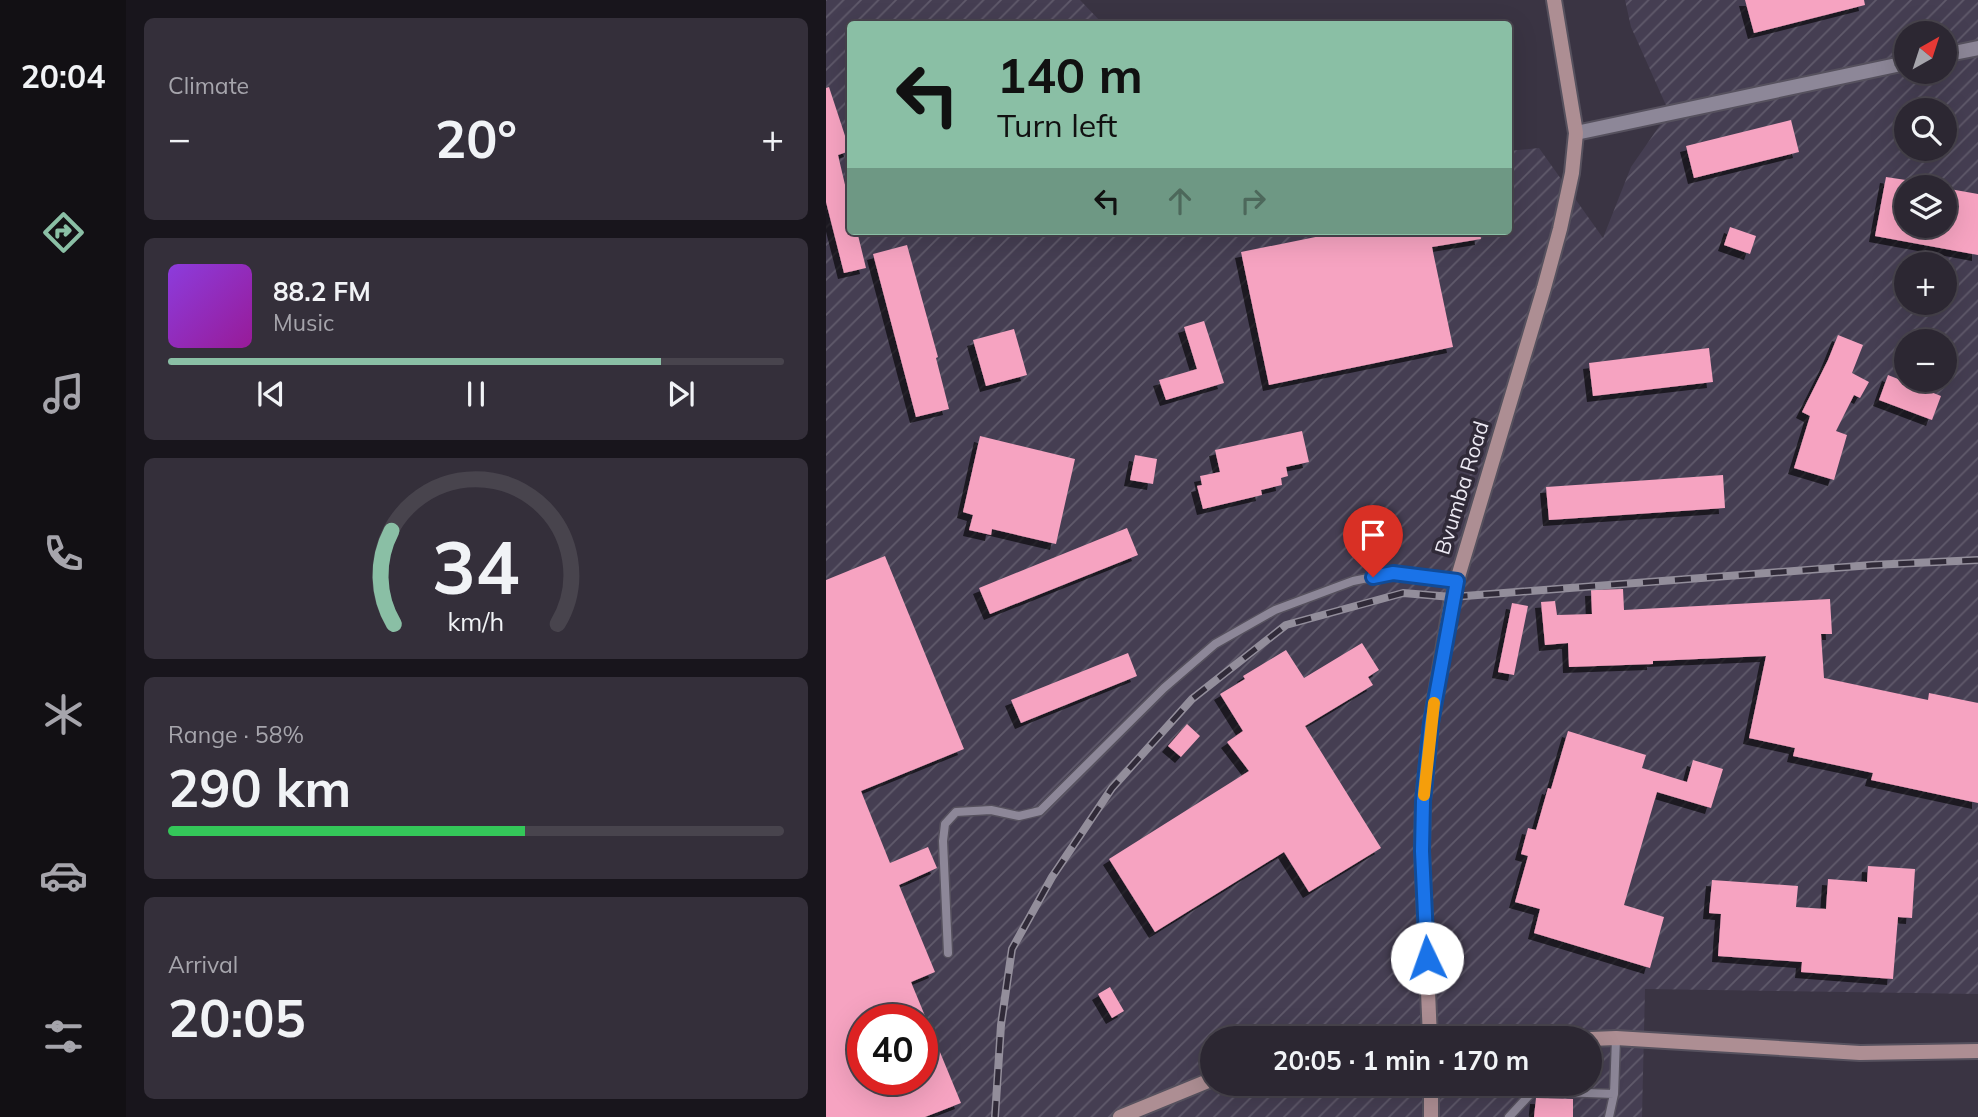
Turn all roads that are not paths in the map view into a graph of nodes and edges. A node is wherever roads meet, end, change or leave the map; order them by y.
1 (1554, 0) edge
2 (1978, 48) edge
3 (1957, 52) edge
4 (1894, 66) edge
5 (1576, 133) junction
6 (1457, 581) junction
7 (948, 953) dead end
8 (1429, 1026) edge
9 (1616, 1038) junction
10 (1602, 1039) edge
11 (1978, 1051) edge
12 (1200, 1084) edge
13 (1614, 1094) junction
14 (1431, 1096) edge
15 (1120, 1117) edge
16 (1431, 1117) edge
17 (1510, 1117) edge
18 (1609, 1117) edge

1 - 5 street, Bvumba Road
2 - 3 street
4 - 5 street
5 - 6 street, Bvumba Road
6 - 7 lane
6 - 8 street, Bvumba Road
9 - 10 street
9 - 11 street
9 - 13 lane
12 - 15 street
13 - 17 lane
13 - 18 lane
14 - 16 street

